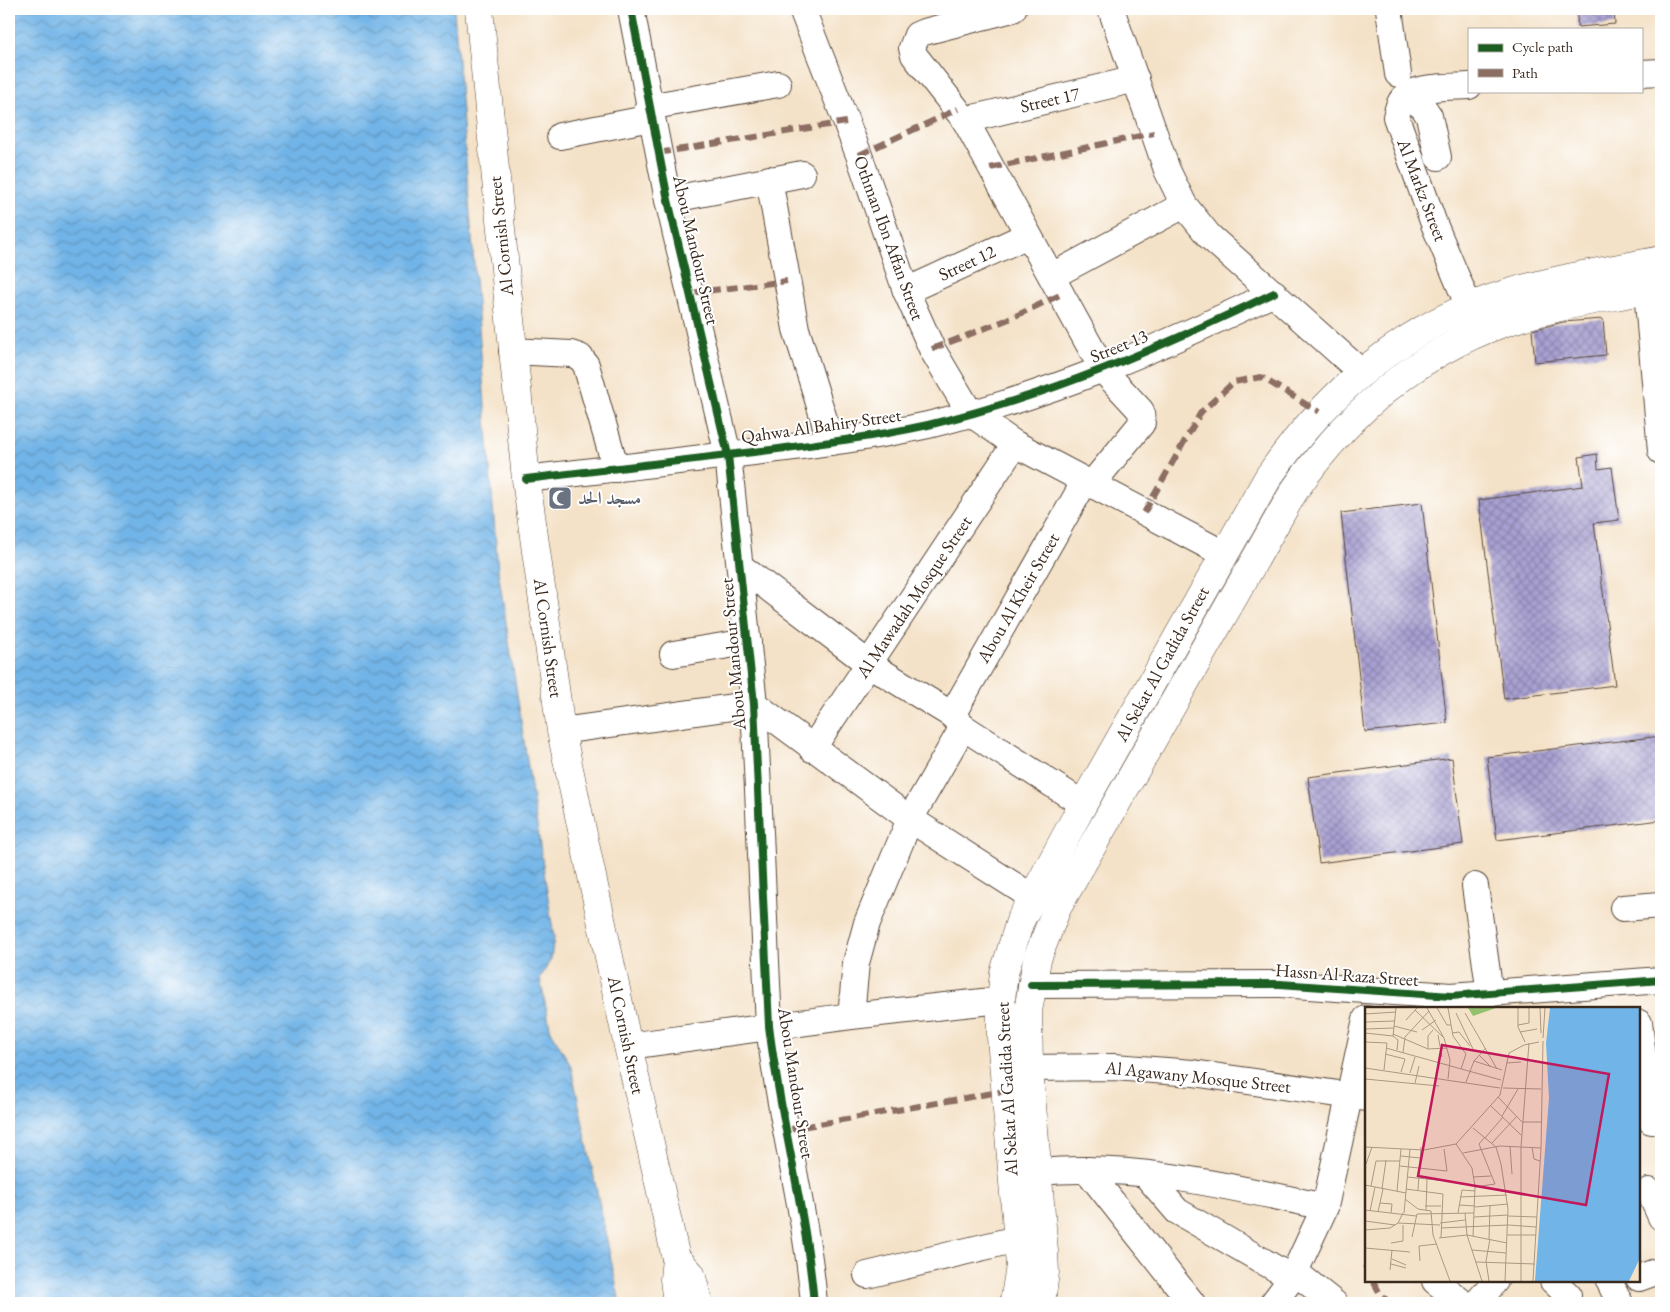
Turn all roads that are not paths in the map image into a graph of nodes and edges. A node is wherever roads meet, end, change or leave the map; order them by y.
1 (479, 9) edge
2 (631, 9) edge
3 (802, 9) edge
4 (1013, 9) edge
5 (1111, 9) edge
6 (1389, 9) edge
7 (1661, 72) edge
8 (1642, 73) edge
9 (1136, 79) junction
10 (778, 84) dead end
11 (1411, 86) junction
12 (1468, 86) edge
13 (649, 113) junction
14 (965, 120) junction
15 (560, 136) dead end
16 (1438, 157) dead end
17 (802, 174) dead end
18 (769, 179) junction
19 (668, 200) junction
20 (1184, 205) junction
21 (1028, 235) junction
22 (1661, 260) edge
23 (1052, 276) junction
24 (1654, 288) edge
25 (906, 291) junction
26 (1274, 293) junction
27 (1469, 307) junction
28 (512, 351) junction
29 (1103, 370) junction
30 (1361, 372) junction
31 (970, 414) junction
32 (831, 442) junction
33 (1015, 444) junction
34 (1661, 452) edge
35 (728, 455) junction
36 (616, 469) junction
37 (526, 479) junction
38 (1088, 483) junction
39 (1224, 554) junction
40 (741, 567) junction
41 (748, 642) junction
42 (673, 654) dead end
43 (869, 664) junction
44 (754, 704) junction
45 (957, 721) junction
46 (561, 731) junction
47 (812, 749) junction
48 (1083, 804) junction
49 (910, 819) junction
50 (1475, 886) dead end
51 (1032, 897) junction
52 (1661, 905) edge
53 (1623, 908) dead end
54 (1661, 980) edge
55 (1634, 983) junction
56 (1031, 985) junction
57 (1490, 994) junction
58 (1370, 999) edge
59 (1550, 999) edge
60 (1001, 1000) junction
61 (1637, 1007) edge
62 (851, 1016) junction
63 (769, 1026) junction
64 (1365, 1028) edge
65 (1640, 1031) edge
66 (628, 1046) junction
67 (1029, 1068) junction
68 (1358, 1096) edge
69 (1650, 1121) edge
70 (1087, 1170) junction
71 (1039, 1172) junction
72 (1146, 1175) junction
73 (1649, 1191) dead end
74 (1326, 1207) junction
75 (1661, 1217) edge
76 (1017, 1239) junction
77 (676, 1258) junction
78 (1661, 1270) edge
79 (867, 1275) dead end
80 (1294, 1275) junction
81 (1640, 1278) edge
82 (1436, 1282) edge
83 (1494, 1282) edge
84 (677, 1303) edge
85 (699, 1303) edge
86 (814, 1303) edge
87 (1014, 1303) edge
88 (1041, 1303) edge
89 (1192, 1303) edge
90 (1273, 1303) edge
91 (1334, 1303) edge
92 (1463, 1303) edge
93 (1478, 1303) edge

1 - 28 main road, Al Cornish Street
2 - 13 street, Abou Mandour Street
3 - 25 street, Othman Ibn Affan Street
4 - 14 street
5 - 9 street
6 - 11 street
7 - 8 street
9 - 14 street, Street 17
9 - 20 street
10 - 13 street
11 - 12 street
11 - 16 street
11 - 27 street, Al Markz Street
13 - 15 street
13 - 19 street, Abou Mandour Street
14 - 21 street
17 - 18 street
18 - 19 street
18 - 32 street
19 - 35 street, Abou Mandour Street
20 - 23 street
20 - 26 street
21 - 23 street
21 - 25 street, Street 12
22 - 27 main road, Al Sekat Al Gadida Street
23 - 29 street
24 - 34 street
24 - 56 main road, Al Sekat Al Gadida Street
25 - 31 street, Othman Ibn Affan Street
26 - 29 street, Street 13
26 - 30 street
27 - 30 main road, Al Sekat Al Gadida Street
28 - 36 street
28 - 37 main road, Al Cornish Street
29 - 31 street, Street 13
29 - 38 street, Abou Al Kheir Street
30 - 39 main road, Al Sekat Al Gadida Street
31 - 32 street, Qahwa Al Bahiry Street
31 - 33 street, Othman Ibn Affan Street
32 - 35 street, Qahwa Al Bahiry Street
33 - 38 street, Othman Ibn Affan Street
33 - 43 street, Al Mawadah Mosque Street
35 - 36 street, Qahwa Al Bahiry Street
35 - 40 street, Abou Mandour Street
36 - 37 street, Qahwa Al Bahiry Street
37 - 46 main road, Al Cornish Street
38 - 39 street, Othman Ibn Affan Street
38 - 45 street, Abou Al Kheir Street
39 - 48 main road, Al Sekat Al Gadida Street
40 - 41 street, Abou Mandour Street
40 - 43 street
41 - 42 street
41 - 44 street, Abou Mandour Street
43 - 45 street
43 - 47 street, Al Mawadah Mosque Street
44 - 46 street
44 - 47 street
44 - 63 street, Abou Mandour Street
45 - 48 street
45 - 49 street, Abou Al Kheir Street
46 - 66 main road, Al Cornish Street
47 - 49 street
48 - 51 main road, Al Sekat Al Gadida Street
49 - 51 street
49 - 62 street, Abou Al Kheir Street
50 - 57 street
51 - 60 main road, Al Sekat Al Gadida Street
52 - 53 street
54 - 55 street, Hassn Al Raza Street
55 - 59 street, Hassn Al Raza Street
55 - 61 street
56 - 58 street, Hassn Al Raza Street
56 - 67 main road, Al Sekat Al Gadida Street
57 - 58 street, Hassn Al Raza Street
57 - 59 street, Hassn Al Raza Street
60 - 62 street
60 - 76 main road, Al Sekat Al Gadida Street
62 - 63 street
63 - 66 street
63 - 86 street, Abou Mandour Street
64 - 68 street
65 - 69 street
66 - 77 main road, Al Cornish Street
67 - 68 street, Al Agawany Mosque Street
67 - 71 main road, Al Sekat Al Gadida Street
68 - 74 street
70 - 71 street
70 - 72 street
70 - 89 street
71 - 88 main road, Al Sekat Al Gadida Street
72 - 74 street
72 - 80 street
73 - 75 street
74 - 80 street
76 - 79 street
76 - 87 main road, Al Sekat Al Gadida Street
77 - 84 main road, Al Cornish Street
77 - 85 main road, Al Cornish Street
78 - 81 street
80 - 90 street
80 - 91 street
82 - 92 street
83 - 93 street

